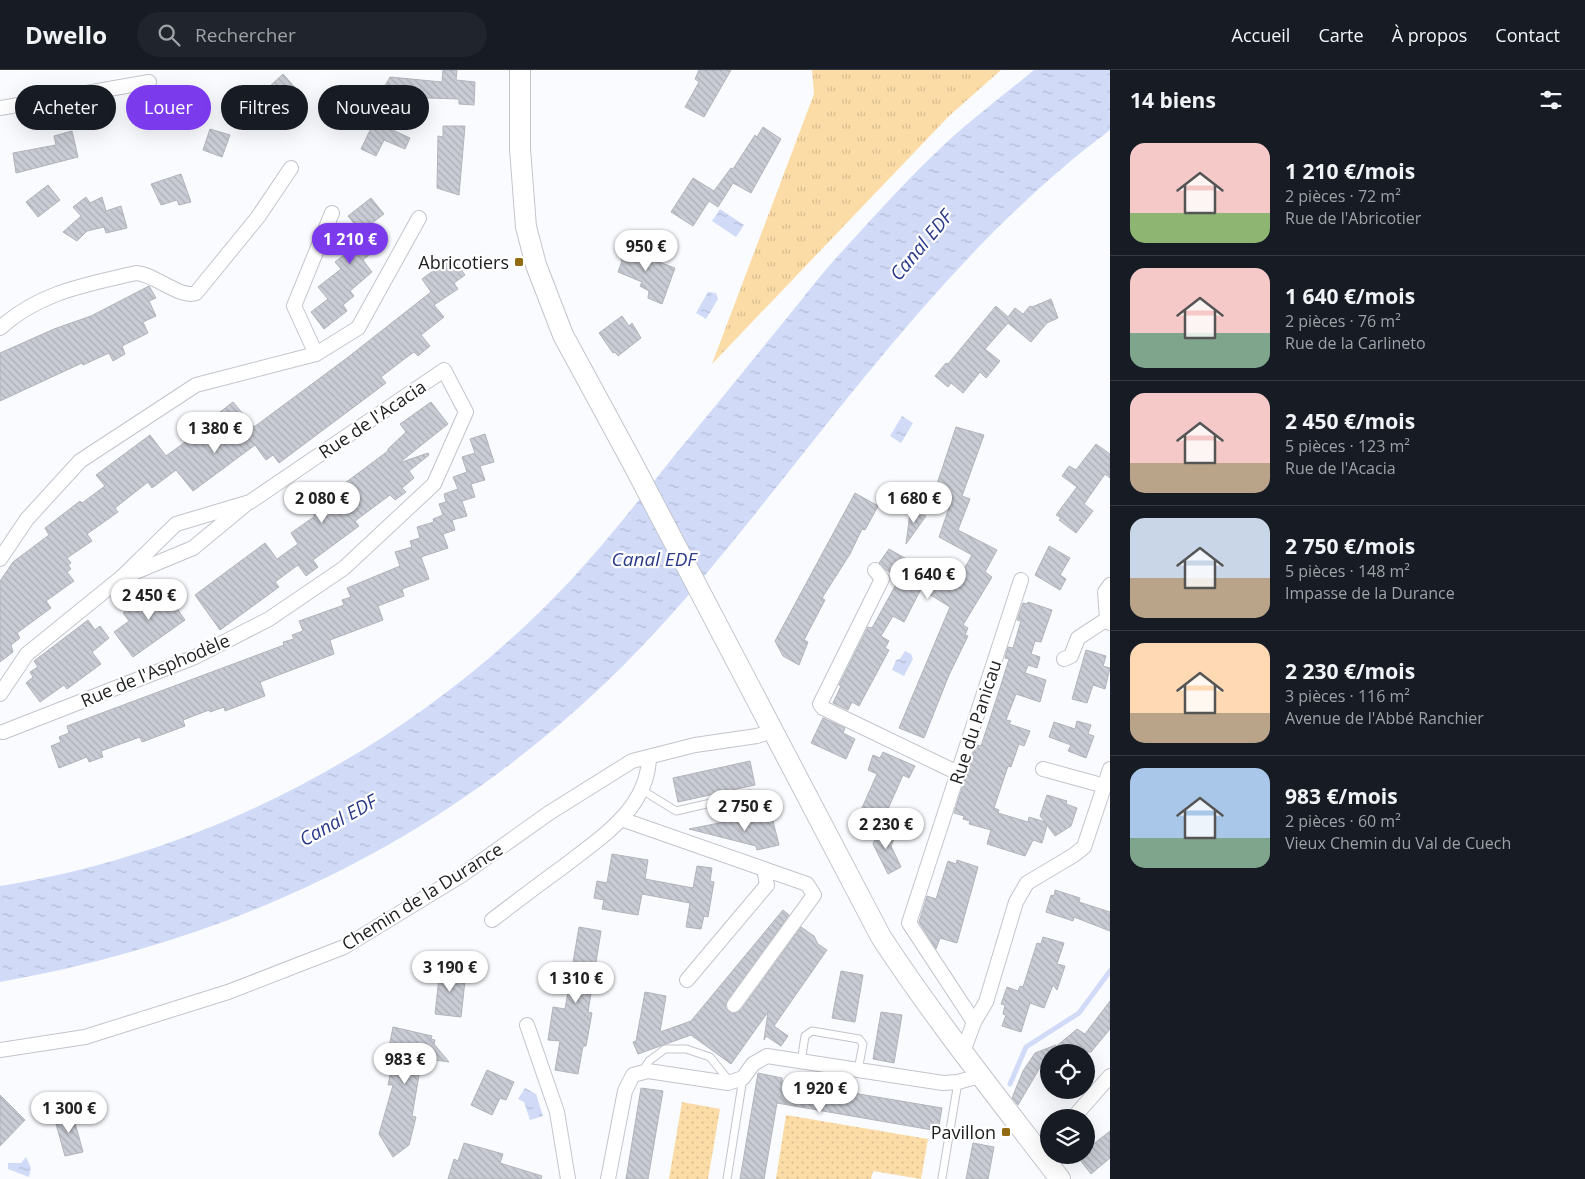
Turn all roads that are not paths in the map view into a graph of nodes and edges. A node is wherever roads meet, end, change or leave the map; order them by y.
1 (520, 70) edge
2 (149, 82) dead end
3 (0, 108) edge
4 (291, 168) dead end
5 (332, 212) dead end
6 (419, 218) dead end
7 (0, 328) edge
8 (316, 354) junction
9 (444, 370) joint
10 (250, 502) junction
11 (0, 559) edge
12 (875, 570) dead end
13 (122, 577) junction
14 (1021, 580) dead end
15 (1110, 585) edge
16 (1109, 621) edge
17 (1064, 659) dead end
18 (0, 694) edge
19 (772, 731) junction
20 (1, 732) edge
21 (649, 756) junction
22 (1043, 769) dead end
23 (1110, 769) edge
24 (958, 773) junction
25 (1104, 786) junction
26 (642, 790) junction
27 (750, 794) dead end
28 (621, 819) junction
29 (764, 869) junction
30 (492, 920) dead end
31 (687, 980) dead end
32 (734, 1005) dead end
33 (974, 1022) junction
34 (527, 1025) dead end
35 (951, 1034) junction
36 (0, 1050) edge
37 (963, 1052) junction
38 (801, 1062) junction
39 (858, 1070) junction
40 (642, 1072) junction
41 (979, 1076) junction
42 (1110, 1076) edge
43 (737, 1080) junction
44 (958, 1082) junction
45 (1081, 1109) edge
46 (1040, 1143) edge
47 (1052, 1164) edge
48 (942, 1178) edge
49 (568, 1179) edge
50 (608, 1179) edge
51 (728, 1179) edge
52 (1060, 1179) edge

1 - 19 street
2 - 3 street
4 - 7 street
5 - 8 street
6 - 8 street
8 - 11 street
9 - 10 street, Rue de l'Acacia
9 - 20 street, Rue de l'Asphodèle
10 - 13 street, Rue de l'Acacia
10 - 13 street, Rue de l'Acacia
12 - 24 street
13 - 18 street, Rue de l'Acacia
14 - 24 street, Rue du Panicau
15 - 16 street
16 - 17 street
19 - 21 street, Chemin de la Durance
19 - 35 street
21 - 26 street
21 - 36 street, Chemin de la Durance
22 - 25 street
23 - 25 street
24 - 33 street, Rue du Panicau
25 - 33 street
26 - 27 lane
26 - 28 street
28 - 29 street
28 - 30 street
29 - 31 street
29 - 32 street
33 - 35 street
33 - 37 street
34 - 49 street
35 - 37 street
37 - 41 street
38 - 39 street
38 - 39 lane
38 - 43 street
39 - 44 street
40 - 43 street
40 - 43 lane
40 - 50 street
41 - 44 street
41 - 46 street
42 - 45 street
43 - 51 lane
44 - 48 lane
47 - 52 street

